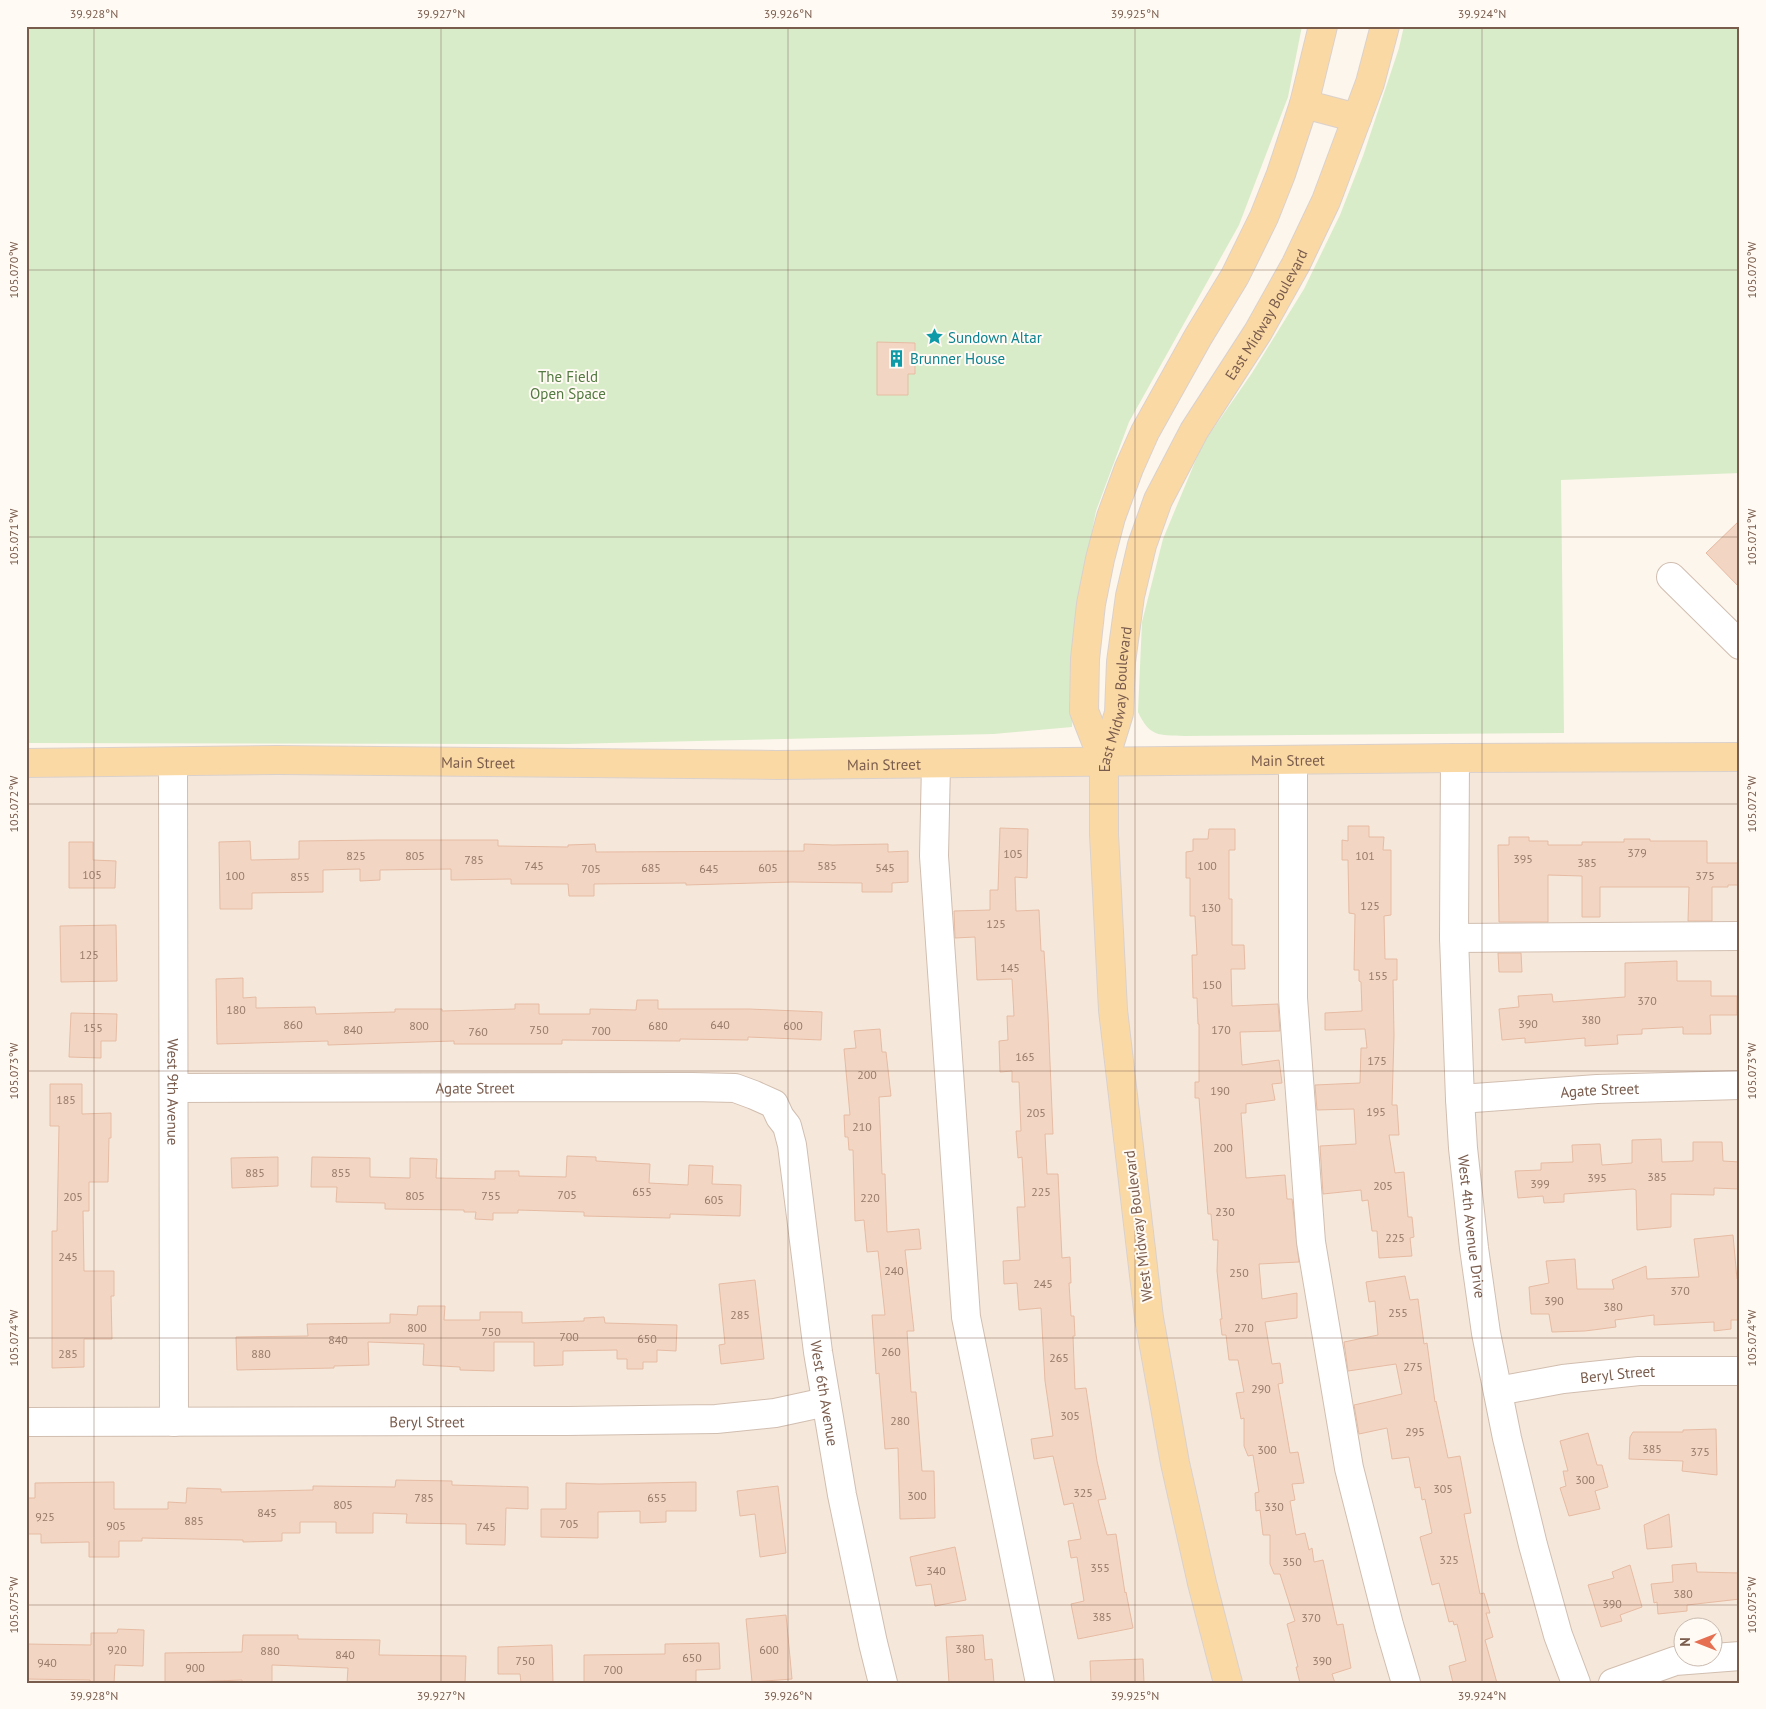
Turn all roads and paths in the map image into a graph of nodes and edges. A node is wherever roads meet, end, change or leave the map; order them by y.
1 (1323, 26) edge
2 (1385, 26) edge
3 (1304, 104) junction
4 (1357, 118) junction
5 (1671, 577) dead end
6 (1740, 645) edge
7 (1740, 757) edge
8 (1454, 758) junction
9 (1293, 760) junction
10 (173, 762) junction
11 (1104, 762) junction
12 (26, 763) edge
13 (936, 764) junction
14 (1740, 936) edge
15 (1454, 938) junction
16 (1740, 1085) edge
17 (174, 1088) junction
18 (1460, 1099) junction
19 (774, 1104) joint
20 (1740, 1371) edge
21 (1498, 1391) junction
22 (826, 1402) junction
23 (26, 1422) edge
24 (174, 1422) junction
25 (1740, 1656) edge
26 (883, 1683) edge
27 (1040, 1683) edge
28 (1228, 1683) edge
29 (1406, 1683) edge
30 (1576, 1683) edge
31 (1613, 1683) edge

1 - 3 main road, East Midway Boulevard
2 - 4 main road, East Midway Boulevard
3 - 4 main road
3 - 11 main road, East Midway Boulevard
4 - 11 main road, East Midway Boulevard
5 - 6 street
7 - 8 main road, Main Street
8 - 9 main road, Main Street
8 - 15 street, West 4th Avenue Drive
9 - 11 main road, Main Street
9 - 29 street
10 - 12 main road, Main Street
10 - 13 main road, Main Street
10 - 17 street, West 9th Avenue
11 - 13 main road, Main Street
11 - 28 main road, West Midway Boulevard
13 - 27 street
14 - 15 street
15 - 18 street, West 4th Avenue Drive
16 - 18 street, Agate Street
17 - 19 street, Agate Street
17 - 24 street, West 9th Avenue
18 - 21 street, West 4th Avenue Drive
19 - 22 street, West 6th Avenue
20 - 21 street, Beryl Street
21 - 30 street, West 4th Avenue Drive
22 - 24 street, Beryl Street
22 - 26 street, West 6th Avenue
23 - 24 street, Beryl Street
25 - 31 street

